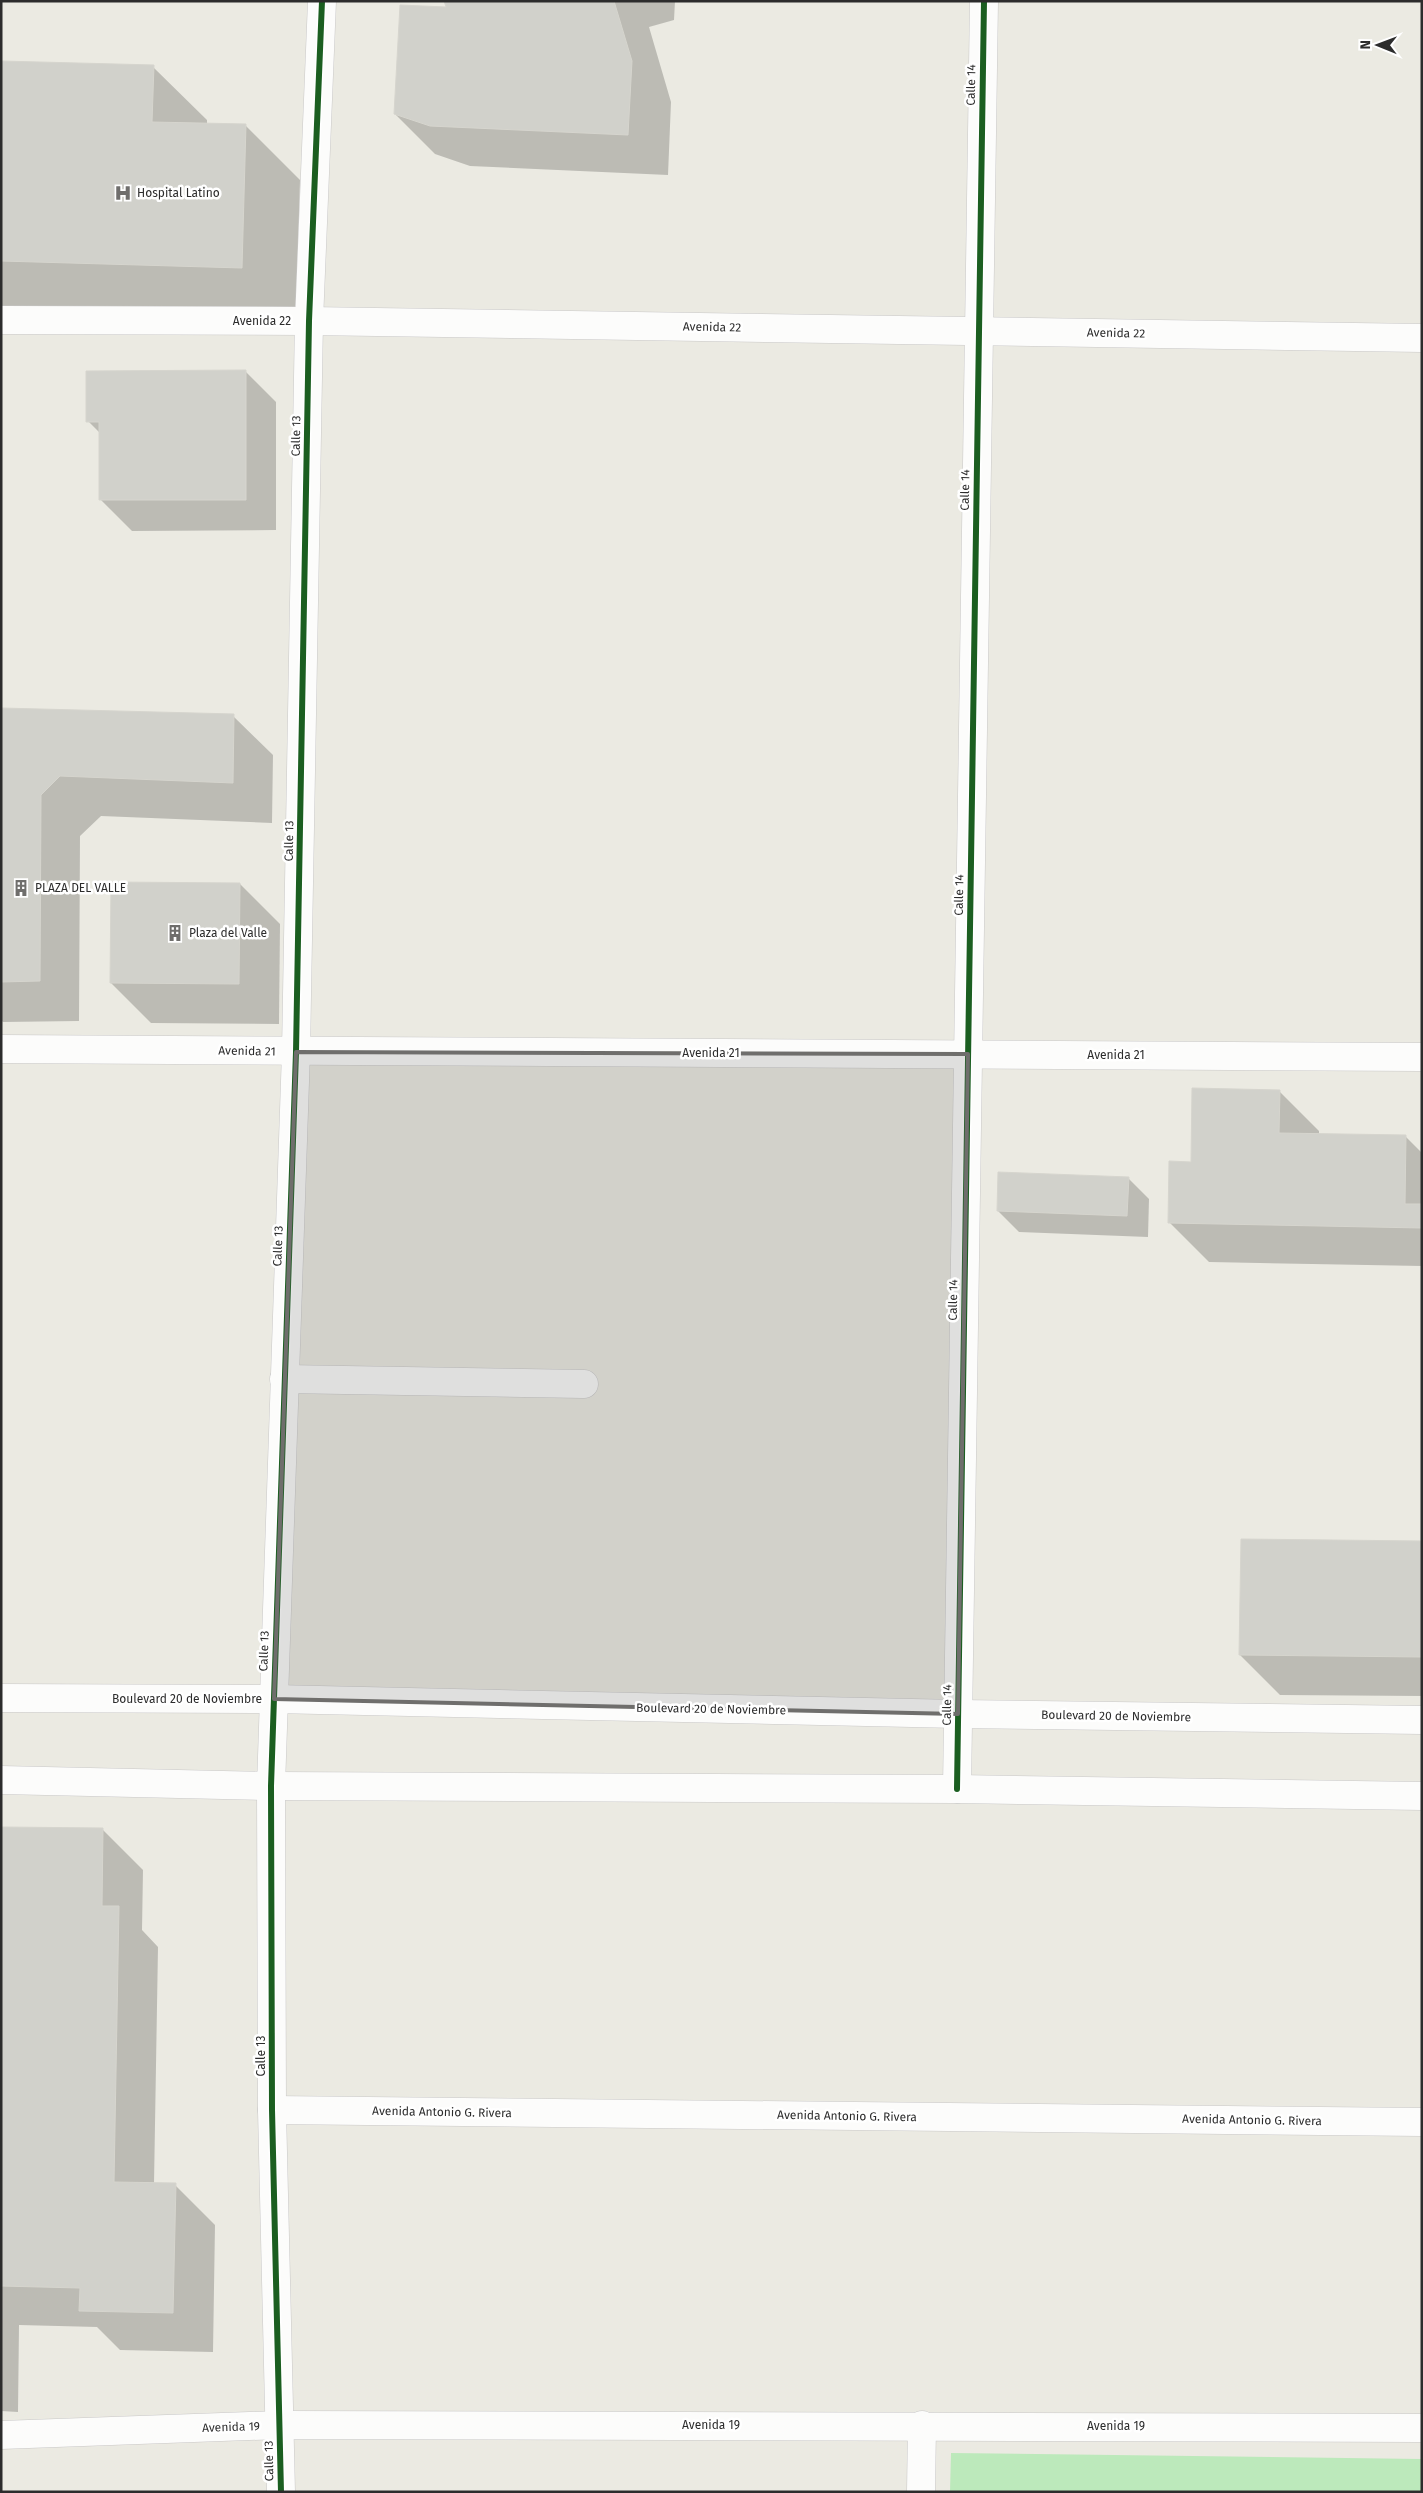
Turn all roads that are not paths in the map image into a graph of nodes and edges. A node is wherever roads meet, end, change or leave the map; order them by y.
1 (322, 1) edge
2 (984, 1) edge
3 (1, 320) edge
4 (309, 321) junction
5 (979, 331) junction
6 (1422, 338) edge
7 (1, 1049) edge
8 (296, 1052) junction
9 (968, 1054) junction
10 (1422, 1057) edge
11 (284, 1379) junction
12 (584, 1384) dead end
13 (1, 1698) edge
14 (274, 1699) junction
15 (958, 1714) junction
16 (1422, 1720) edge
17 (1, 1780) edge
18 (271, 1786) junction
19 (957, 1790) junction
20 (1422, 1796) edge
21 (272, 2110) junction
22 (1422, 2122) edge
23 (280, 2425) junction
24 (922, 2425) junction
25 (1422, 2428) edge
26 (1, 2435) edge
27 (281, 2492) edge
28 (921, 2492) edge

1 - 4 street, Calle 13
2 - 5 street, Calle 14
3 - 4 street, Avenida 22
4 - 5 street, Avenida 22
4 - 8 street, Calle 13
5 - 6 street, Avenida 22
5 - 9 street, Calle 14
7 - 8 street, Avenida 21
8 - 9 street, Avenida 21
8 - 11 street, Calle 13
9 - 10 street, Avenida 21
9 - 15 street, Calle 14
11 - 12 street
11 - 14 street, Calle 13
13 - 14 street, Boulevard 20 de Noviembre
14 - 15 street, Boulevard 20 de Noviembre
14 - 18 street, Calle 13
15 - 16 street, Boulevard 20 de Noviembre
15 - 19 street, Calle 14
17 - 18 street
18 - 19 street
18 - 21 street, Calle 13
19 - 20 street
21 - 22 street, Avenida Antonio G. Rivera
21 - 23 street, Calle 13
23 - 24 street, Avenida 19
23 - 26 street, Avenida 19
23 - 27 street, Calle 13
24 - 25 street, Avenida 19
24 - 28 street

